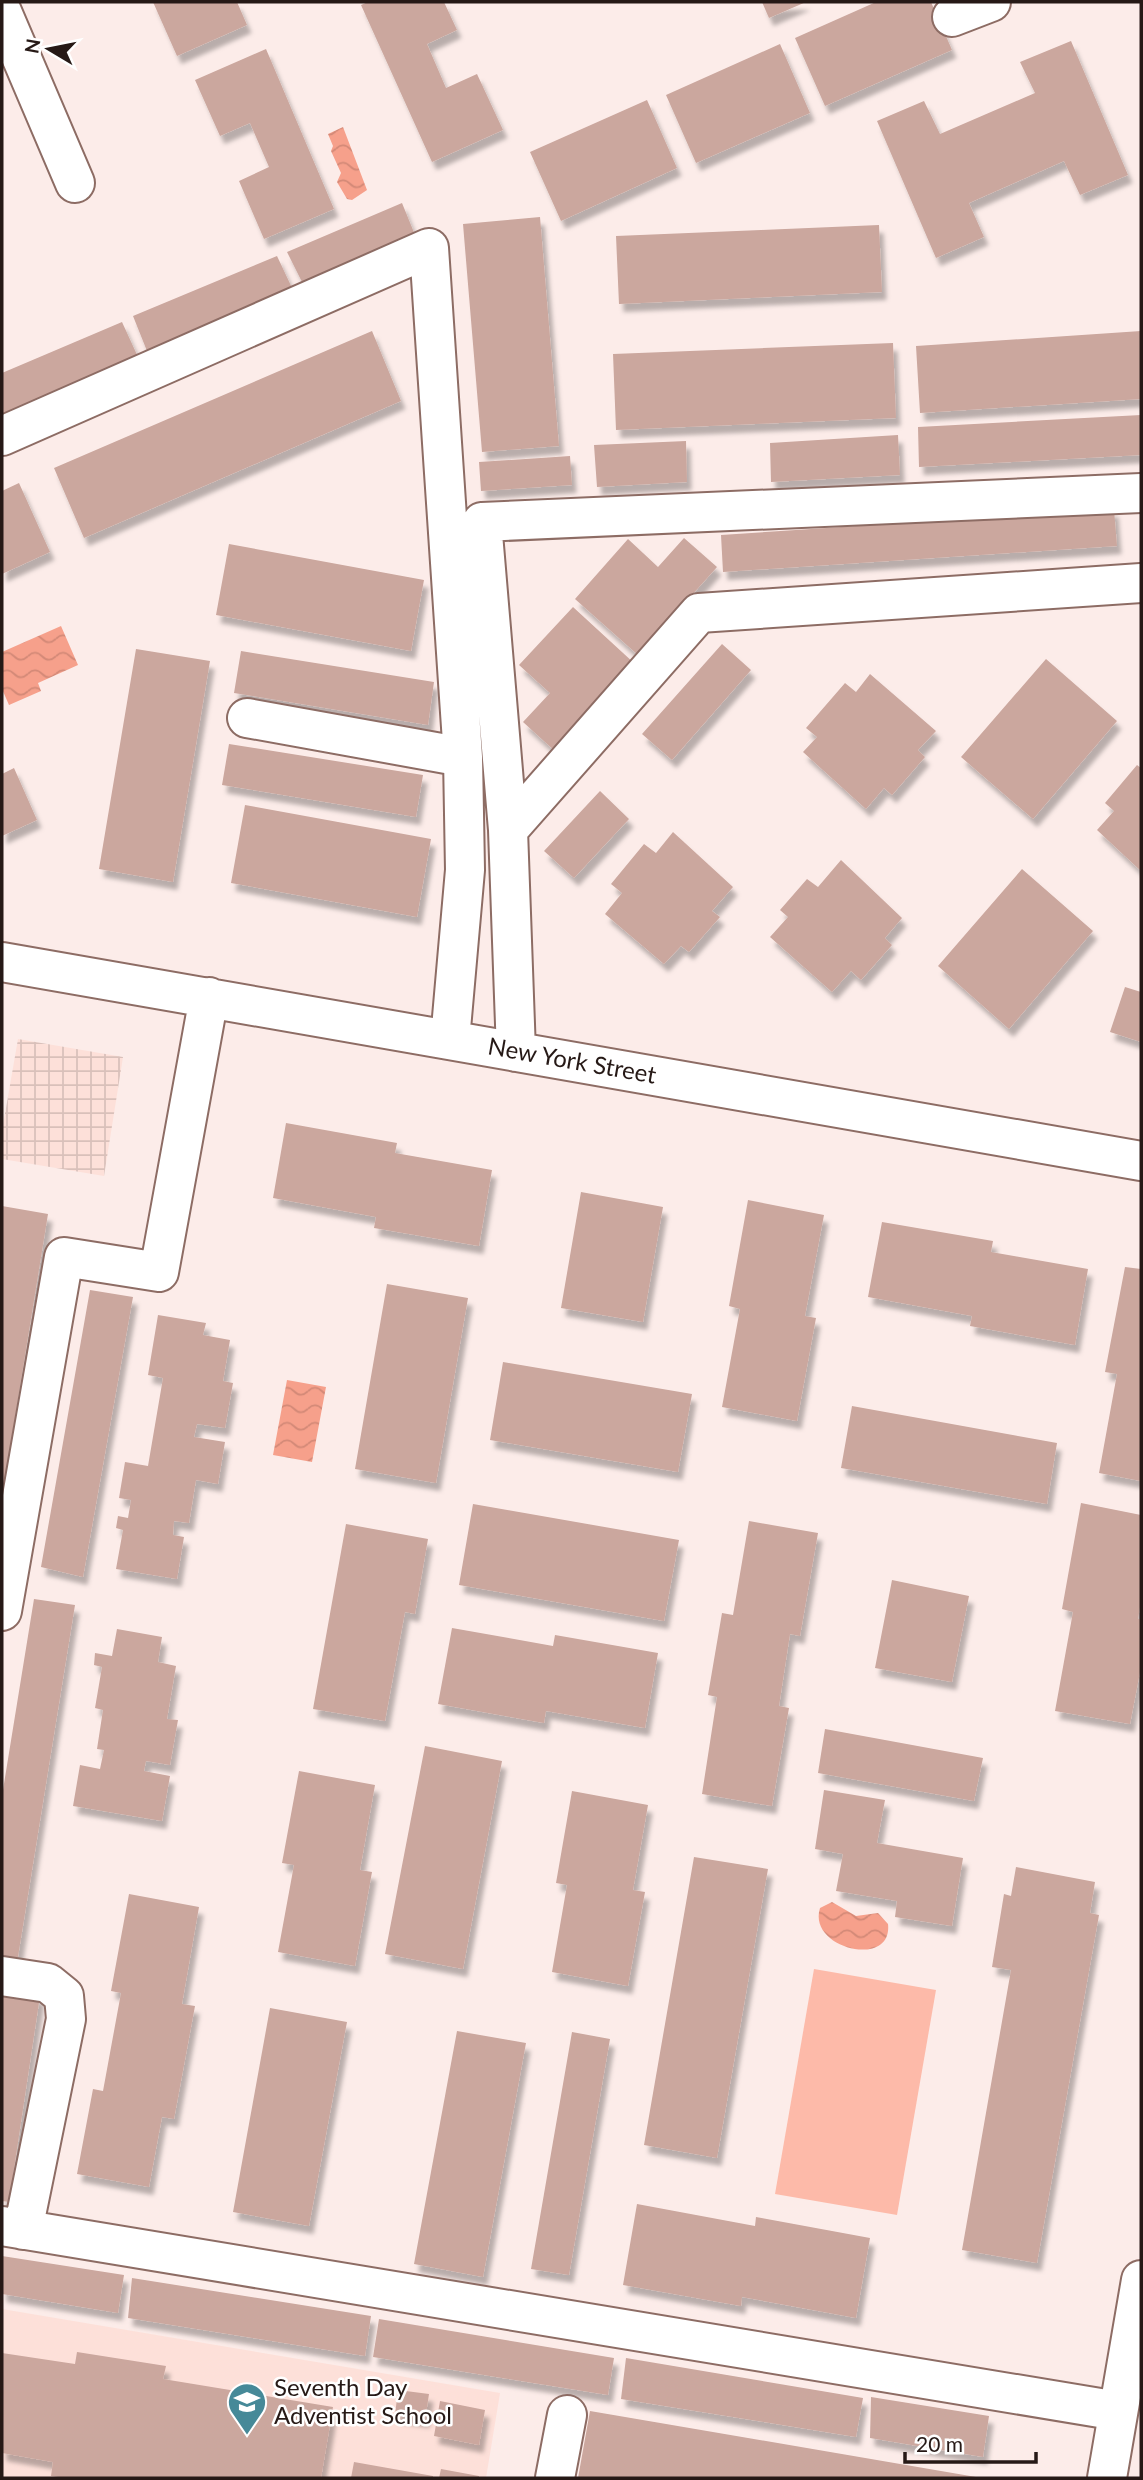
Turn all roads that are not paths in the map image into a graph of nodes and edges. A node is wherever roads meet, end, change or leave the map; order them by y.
1 (991, 2) edge
2 (2, 12) edge
3 (952, 18) dead end
4 (75, 183) dead end
5 (2, 436) edge
6 (1141, 493) edge
7 (1141, 583) edge
8 (247, 718) dead end
9 (463, 757) junction
10 (508, 830) junction
11 (2, 962) edge
12 (208, 997) junction
13 (450, 1040) junction
14 (516, 1052) junction
15 (1141, 1161) edge
16 (2, 1611) edge
17 (2, 1976) edge
18 (12, 2228) edge
19 (1141, 2280) edge
20 (1118, 2411) junction
21 (566, 2415) dead end
22 (555, 2478) edge
23 (1107, 2478) edge

1 - 3 street
2 - 4 street
5 - 9 street
6 - 10 street
7 - 10 street
8 - 9 street
9 - 13 street
10 - 14 street
11 - 12 street, New York Street
12 - 13 street, New York Street
12 - 16 street
13 - 14 street, New York Street
14 - 15 street, New York Street
17 - 18 street
18 - 20 street
19 - 20 street
20 - 23 street
21 - 22 street

